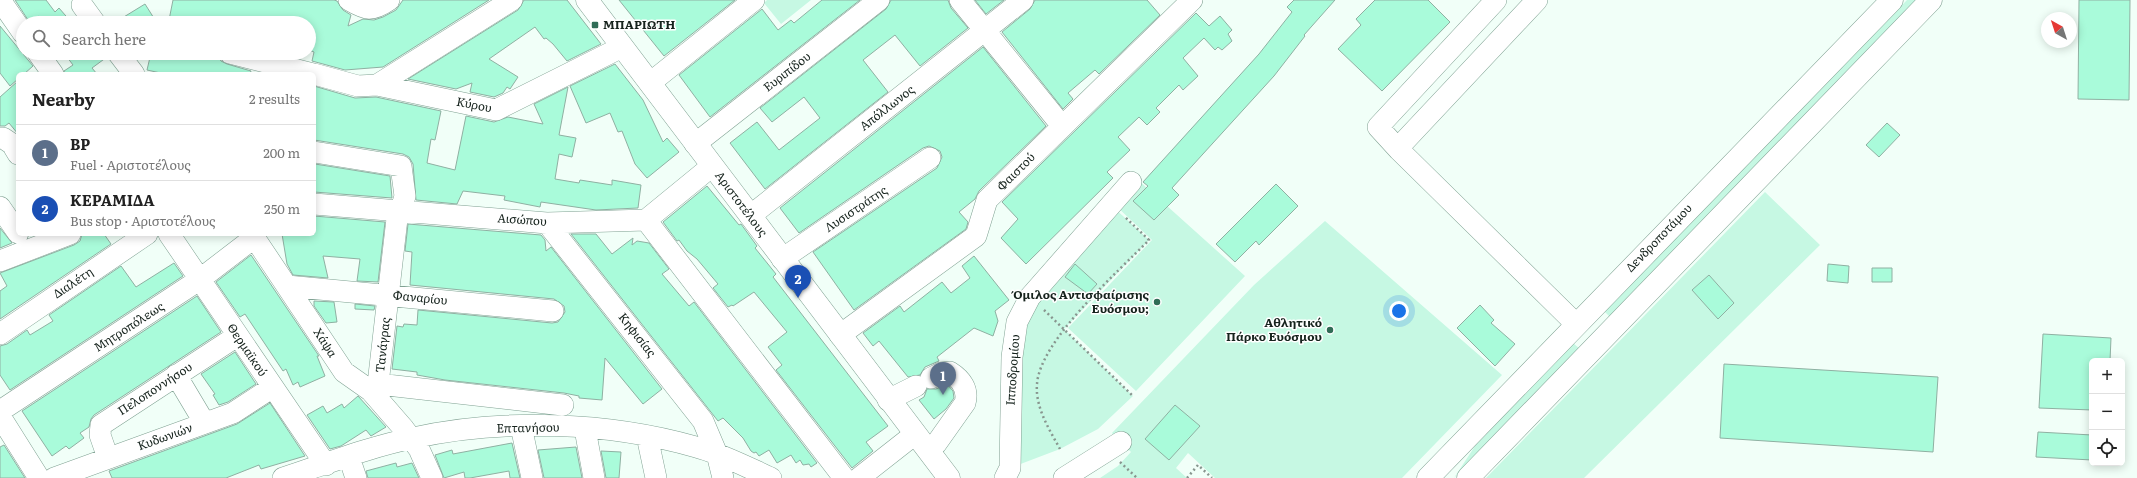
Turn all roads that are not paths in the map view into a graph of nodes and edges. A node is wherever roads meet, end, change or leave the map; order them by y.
1 (349, 0) edge
2 (389, 0) edge
3 (512, 0) edge
4 (754, 0) edge
5 (879, 0) edge
6 (960, 0) edge
7 (1023, 0) edge
8 (1496, 0) edge
9 (1537, 0) edge
10 (1892, 0) edge
11 (1931, 0) edge
12 (592, 2) edge
13 (1181, 4) edge
14 (82, 5) dead end
15 (1, 6) edge
16 (90, 16) edge
17 (16, 24) edge
18 (985, 31) junction
19 (622, 47) junction
20 (43, 60) edge
21 (124, 60) edge
22 (258, 60) edge
23 (52, 72) edge
24 (133, 72) edge
25 (305, 72) edge
26 (316, 75) edge
27 (650, 83) junction
28 (377, 85) junction
29 (1062, 126) junction
30 (0, 138) edge
31 (695, 144) junction
32 (1398, 148) junction
33 (16, 151) edge
34 (316, 152) edge
35 (930, 158) dead end
36 (712, 166) junction
37 (1131, 182) dead end
38 (316, 204) edge
39 (0, 207) edge
40 (400, 210) junction
41 (750, 216) junction
42 (646, 220) junction
43 (547, 223) junction
44 (16, 230) edge
45 (55, 236) edge
46 (170, 236) edge
47 (254, 236) edge
48 (136, 237) edge
49 (22, 239) edge
50 (782, 259) junction
51 (0, 261) edge
52 (199, 280) junction
53 (287, 286) junction
54 (388, 295) junction
55 (553, 311) dead end
56 (1576, 324) junction
57 (0, 334) edge
58 (840, 335) junction
59 (237, 336) junction
60 (1597, 344) junction
61 (176, 375) junction
62 (273, 388) junction
63 (375, 388) junction
64 (891, 404) junction
65 (563, 405) dead end
66 (0, 411) edge
67 (0, 416) edge
68 (204, 422) junction
69 (521, 426) junction
70 (585, 429) junction
71 (915, 434) junction
72 (646, 436) junction
73 (411, 438) junction
74 (1121, 442) dead end
75 (936, 444) junction
76 (716, 454) junction
77 (348, 457) junction
78 (108, 458) junction
79 (326, 465) junction
80 (39, 478) edge
81 (54, 478) edge
82 (283, 478) edge
83 (356, 478) edge
84 (432, 478) edge
85 (532, 478) edge
86 (594, 478) edge
87 (656, 478) edge
88 (723, 478) edge
89 (771, 478) edge
90 (844, 478) edge
91 (859, 478) edge
92 (949, 478) edge
93 (964, 478) edge
94 (1005, 478) edge
95 (1064, 478) edge
96 (1428, 478) edge
97 (1468, 478) edge

1 - 2 street
3 - 28 street
4 - 27 street
5 - 31 street, Ευριπίδου
6 - 18 street
7 - 18 street, Απόλλωνος
8 - 32 street
9 - 32 street
10 - 56 main road, Δενδροποτάμου
11 - 60 main road
12 - 19 main road, Αριστοτέλους
13 - 29 street, Φαιστού
14 - 16 street
15 - 17 street
18 - 29 street
18 - 41 street, Απόλλωνος
19 - 27 main road, Αριστοτέλους
19 - 28 street, Κύρου
20 - 23 street
21 - 24 street
22 - 25 street, Κύρου
26 - 28 street, Κύρου
27 - 31 main road, Αριστοτέλους
29 - 58 street, Φαιστού
30 - 33 street
31 - 36 main road, Αριστοτέλους
32 - 56 street
34 - 40 street, Τανάγρας
35 - 50 street, Λυσιστράτης
36 - 41 main road, Αριστοτέλους
36 - 42 street
37 - 94 street, Ιπποδρομίου
38 - 40 street, Αισώπου
39 - 44 street
40 - 43 street, Αισώπου
40 - 54 street, Τανάγρας
41 - 50 main road, Αριστοτέλους
42 - 43 street, Αισώπου
42 - 90 street
43 - 76 street, Κηφισίας
45 - 49 street
46 - 52 street, Θερμαϊκού
47 - 52 street, Μητροπόλεως
47 - 53 street, Χάψα
48 - 57 street, Διαλέτη
49 - 51 street
50 - 58 main road, Αριστοτέλους
52 - 59 street, Θερμαϊκού
52 - 66 street, Μητροπόλεως
53 - 54 street, Φαναρίου
53 - 63 street, Χάψα
54 - 55 street, Φαναρίου
54 - 63 street, Τανάγρας
56 - 60 main road
56 - 96 main road, Δενδροποτάμου
58 - 64 main road, Αριστοτέλους
59 - 61 street, Πελοποννήσου
59 - 62 street, Θερμαϊκού
60 - 97 main road
61 - 68 street
61 - 78 street, Πελοποννήσου
62 - 68 street, Κυδωνιών
62 - 79 street, Θερμαϊκού
63 - 65 street
63 - 73 street, Χάψα
64 - 71 main road, Αριστοτέλους
64 - 75 main road, Αριστοτέλους
64 - 75 street
67 - 80 street
68 - 78 street, Κυδωνιών
69 - 70 street, Επτανήσου
69 - 73 street, Επτανήσου
69 - 85 street
70 - 72 street, Επτανήσου
70 - 86 street
71 - 91 street
71 - 92 main road, Αριστοτέλους
72 - 76 street, Επτανήσου
72 - 87 street
73 - 77 street, Επτανήσου
73 - 84 street, Χάψα
74 - 95 street
75 - 93 main road, Αριστοτέλους
76 - 88 street, Κηφισίας
76 - 89 street, Επτανήσου
77 - 79 street, Επτανήσου
77 - 83 street
78 - 81 street, Κυδωνιών
79 - 82 street, Επτανήσου

